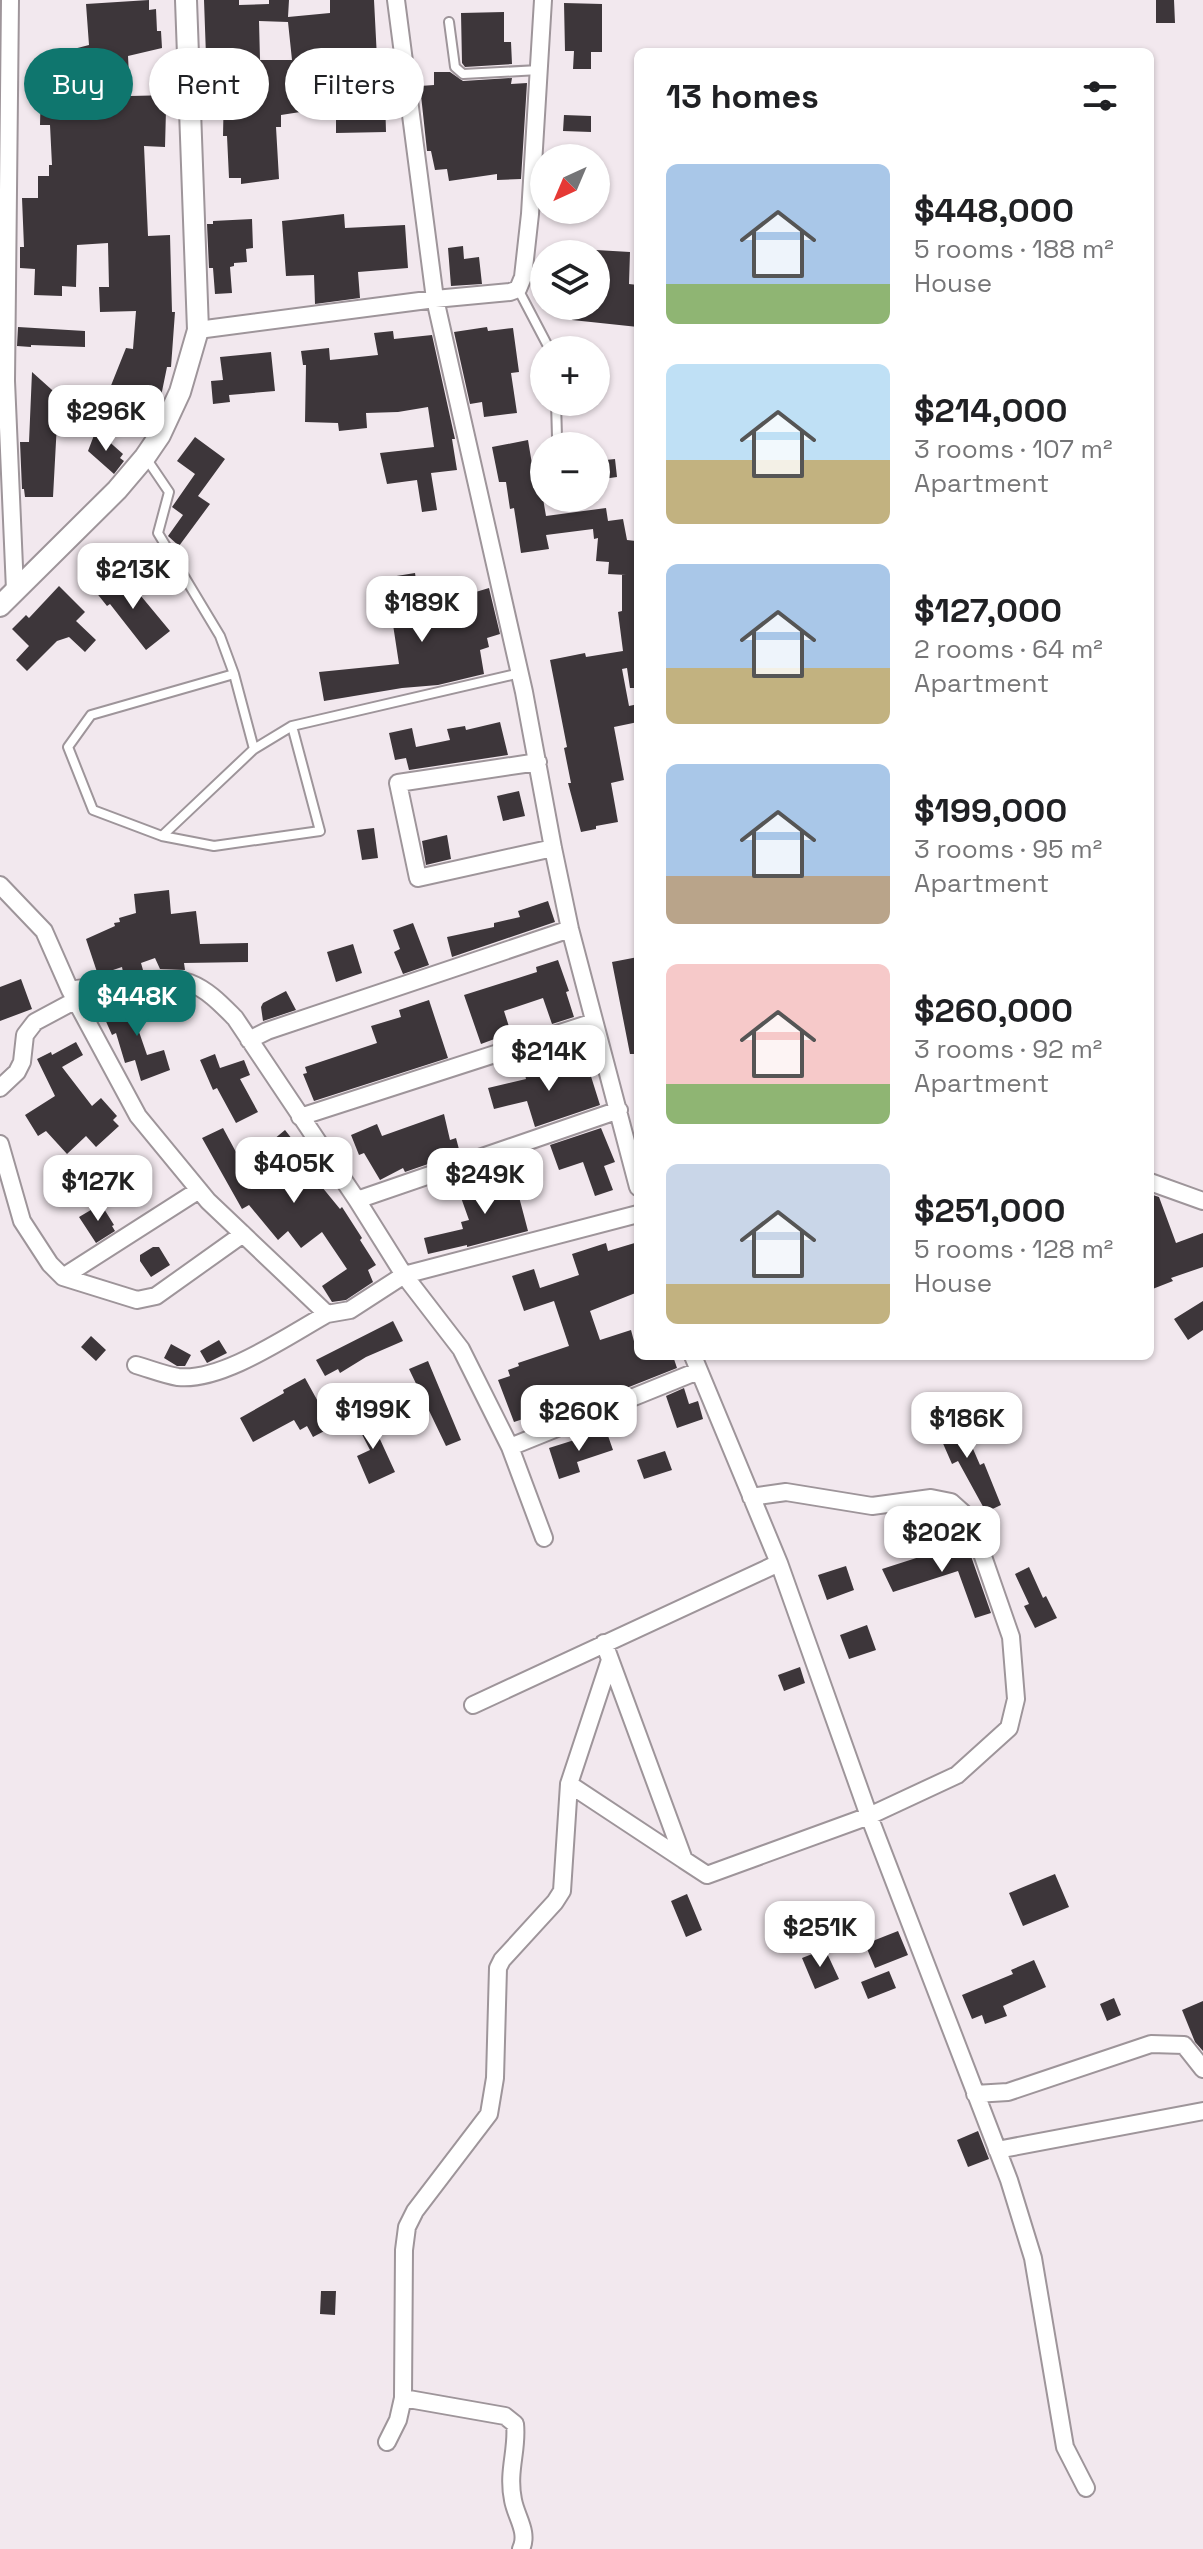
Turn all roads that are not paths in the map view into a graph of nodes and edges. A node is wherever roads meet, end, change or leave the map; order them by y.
1 (10, 0) edge
2 (186, 0) edge
3 (396, 0) edge
4 (543, 0) edge
5 (449, 22) dead end
6 (540, 70) junction
7 (518, 289) junction
8 (435, 299) junction
9 (198, 330) junction
10 (543, 336) edge
11 (3, 381) edge
12 (145, 457) junction
13 (15, 590) junction
14 (0, 606) edge
15 (520, 673) junction
16 (234, 674) junction
17 (292, 726) junction
18 (254, 749) junction
19 (538, 762) junction
20 (162, 836) junction
21 (553, 848) junction
22 (0, 885) edge
23 (570, 929) junction
24 (73, 995) junction
25 (594, 1022) junction
26 (249, 1040) junction
27 (0, 1088) edge
28 (619, 1110) junction
29 (300, 1117) junction
30 (0, 1144) edge
31 (634, 1171) edge
32 (1154, 1183) edge
33 (199, 1190) junction
34 (357, 1200) junction
35 (1203, 1201) edge
36 (634, 1215) edge
37 (243, 1234) junction
38 (404, 1275) junction
39 (63, 1277) junction
40 (327, 1314) junction
41 (695, 1363) edge
42 (136, 1365) dead end
43 (510, 1447) junction
44 (751, 1497) junction
45 (544, 1538) dead end
46 (779, 1563) junction
47 (604, 1643) junction
48 (610, 1660) junction
49 (473, 1705) dead end
50 (569, 1784) junction
51 (869, 1816) junction
52 (684, 1860) junction
53 (1203, 2069) edge
54 (975, 2094) junction
55 (1203, 2111) edge
56 (997, 2150) junction
57 (403, 2398) junction
58 (387, 2442) dead end
59 (1086, 2488) dead end
60 (521, 2549) edge

1 - 11 street
2 - 9 street
3 - 8 street
4 - 6 street
5 - 6 lane
6 - 7 street
7 - 8 street
7 - 10 lane
8 - 9 street
8 - 15 street
9 - 12 street
11 - 13 street
12 - 13 street
12 - 16 lane
13 - 14 street
15 - 17 lane
15 - 19 street
16 - 18 lane
16 - 20 lane
17 - 18 lane
17 - 20 lane
18 - 20 lane
19 - 21 street
19 - 21 street
21 - 23 street
22 - 24 street
23 - 25 street
23 - 26 street
24 - 26 street
24 - 27 street
24 - 33 street
25 - 28 street
25 - 29 street
26 - 29 street
28 - 31 street
28 - 34 street
29 - 34 street
30 - 39 street
32 - 35 street
33 - 37 street
33 - 39 street
34 - 38 street
36 - 38 street
37 - 39 street
37 - 40 street
38 - 40 street
38 - 43 street
40 - 42 street
41 - 43 street
41 - 44 street
43 - 45 street
44 - 46 street
44 - 51 street
46 - 47 street
46 - 51 street
47 - 48 street
47 - 49 street
48 - 50 street
48 - 52 street
50 - 52 street
50 - 57 street
51 - 52 street
51 - 54 street
53 - 54 street
54 - 56 street
55 - 56 street
56 - 59 street
57 - 58 street
57 - 60 street

